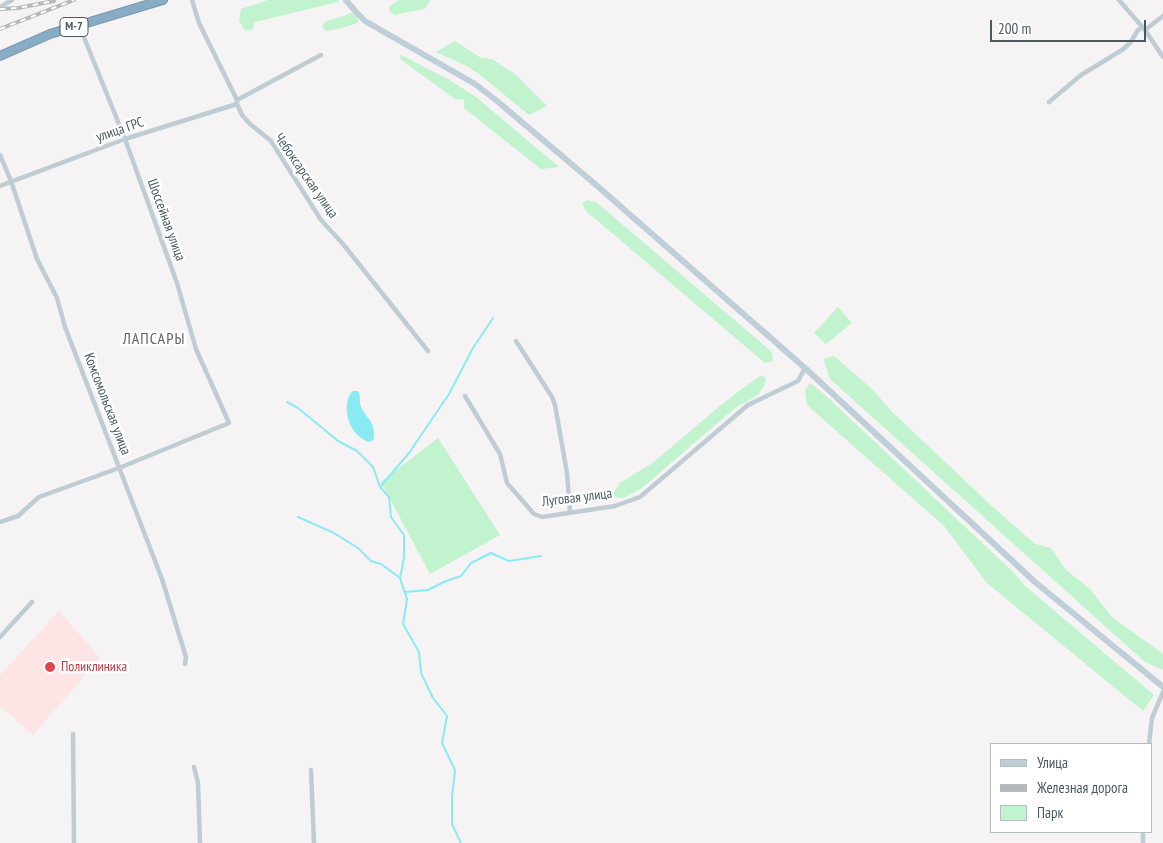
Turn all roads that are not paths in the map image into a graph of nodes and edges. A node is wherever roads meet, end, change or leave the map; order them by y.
1 (12, 0) edge
2 (163, 0) edge
3 (192, 0) edge
4 (346, 0) edge
5 (1119, 0) edge
6 (0, 6) edge
7 (1163, 16) edge
8 (79, 25) junction
9 (1144, 29) junction
10 (321, 55) dead end
11 (0, 56) edge
12 (1163, 57) edge
13 (237, 102) junction
14 (1049, 102) dead end
15 (125, 140) junction
16 (0, 154) edge
17 (11, 181) junction
18 (0, 186) edge
19 (516, 341) dead end
20 (428, 351) dead end
21 (805, 368) junction
22 (465, 396) dead end
23 (119, 468) junction
24 (570, 512) junction
25 (0, 522) edge
26 (32, 602) dead end
27 (0, 636) edge
28 (185, 664) dead end
29 (1163, 687) edge
30 (1163, 692) edge
31 (73, 734) dead end
32 (1148, 743) edge
33 (194, 767) dead end
34 (311, 770) dead end
35 (74, 843) edge
36 (200, 843) edge
37 (314, 843) edge

1 - 6 street
2 - 8 highway, М-7
3 - 13 street, Чебоксарская улица
4 - 21 street
5 - 9 street
7 - 9 street
8 - 11 highway, М-7
8 - 15 street, Шоссейная улица
9 - 12 street
9 - 14 street
10 - 13 street, улица ГРС
13 - 15 street, улица ГРС
13 - 20 street, Чебоксарская улица
15 - 17 street, улица ГРС
15 - 23 street, Шоссейная улица
16 - 17 street, Комсомольская улица
17 - 18 street, улица ГРС
17 - 23 street, Комсомольская улица
19 - 24 street
21 - 24 street, Луговая улица
21 - 29 street
22 - 24 street, Луговая улица
23 - 25 street
23 - 28 street, Комсомольская улица
26 - 27 street
30 - 32 street
31 - 35 street
33 - 36 street
34 - 37 street

